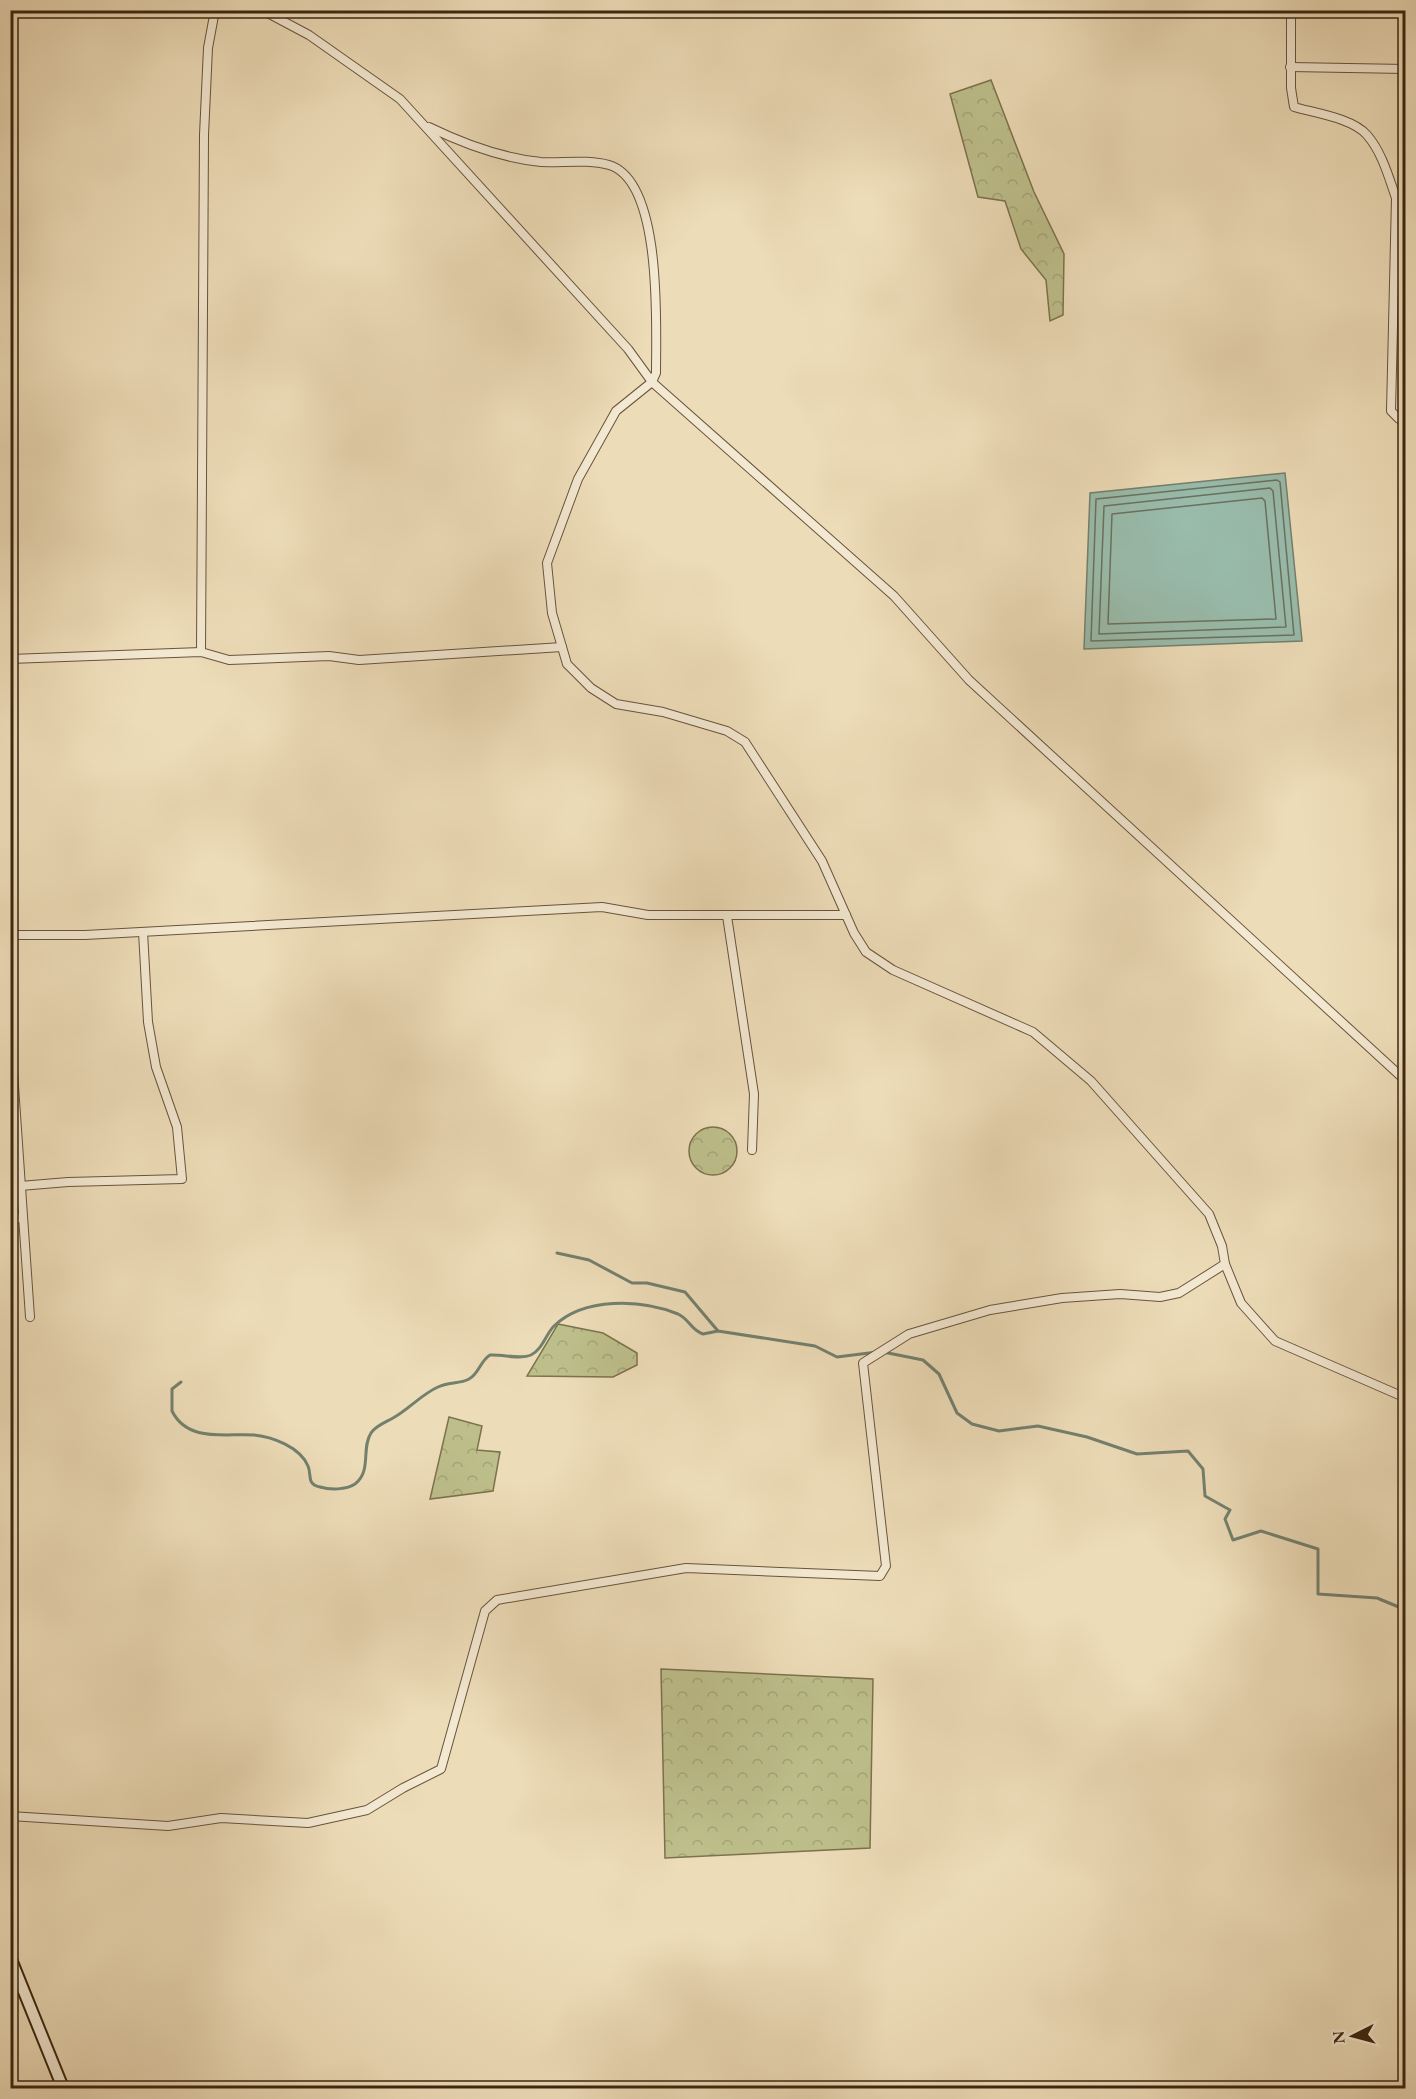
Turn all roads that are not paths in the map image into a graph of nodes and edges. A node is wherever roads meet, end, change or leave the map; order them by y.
1 (214, 10) edge
2 (262, 10) edge
3 (1291, 10) edge
4 (1290, 67) junction
5 (1406, 69) edge
6 (425, 125) junction
7 (652, 382) junction
8 (1406, 418) edge
9 (562, 647) junction
10 (201, 652) junction
11 (10, 659) edge
12 (846, 915) junction
13 (727, 916) junction
14 (143, 932) junction
15 (10, 935) edge
16 (10, 1028) edge
17 (1406, 1081) edge
18 (752, 1150) dead end
19 (20, 1186) junction
20 (22, 1218) junction
21 (10, 1219) edge
22 (1225, 1264) junction
23 (30, 1317) dead end
24 (1406, 1398) edge
25 (10, 1816) edge
26 (10, 1957) edge
27 (63, 2088) edge

1 - 10 street
2 - 6 street
3 - 4 street
4 - 5 street
4 - 8 street
6 - 7 street
6 - 7 street
7 - 9 street
7 - 17 street
9 - 10 street
9 - 12 street
10 - 11 street
12 - 13 street
12 - 22 street
13 - 14 street
13 - 18 street
14 - 15 street
14 - 19 street
16 - 19 street
19 - 20 street
20 - 21 street
20 - 23 street
22 - 24 street
22 - 25 street
26 - 27 street

